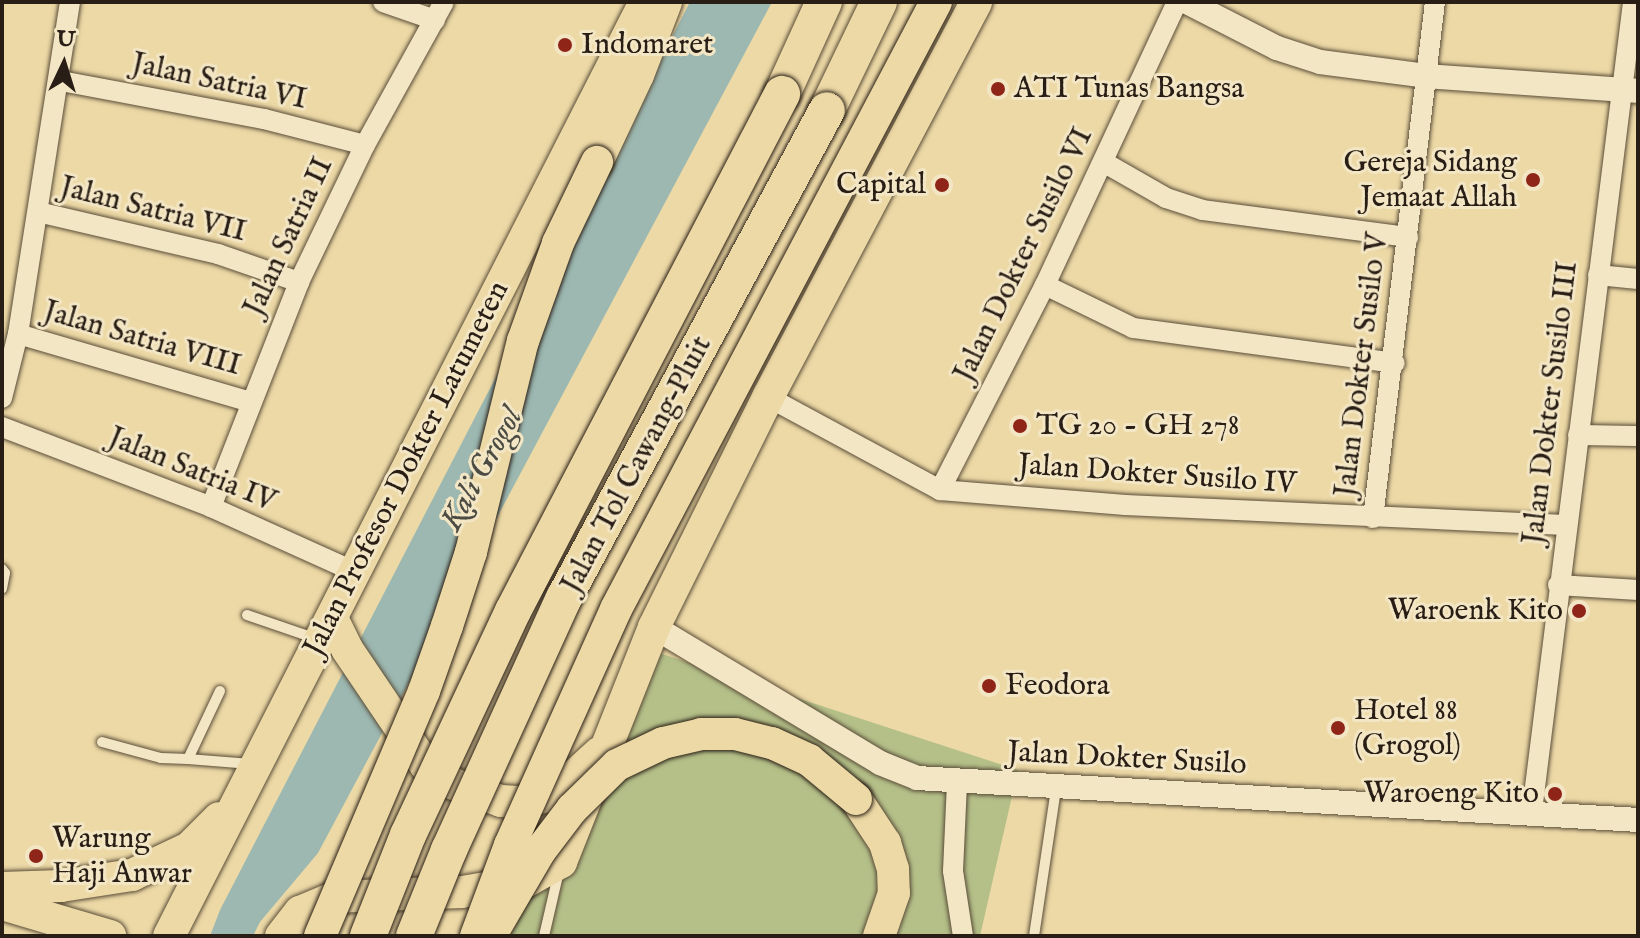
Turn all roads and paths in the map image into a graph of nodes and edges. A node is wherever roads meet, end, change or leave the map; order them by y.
1 (70, 2) edge
2 (383, 2) edge
3 (645, 2) edge
4 (666, 2) edge
5 (824, 2) edge
6 (879, 2) edge
7 (936, 2) edge
8 (976, 2) edge
9 (1177, 2) edge
10 (1187, 2) edge
11 (1435, 2) edge
12 (1633, 2) edge
13 (440, 11) edge
14 (1426, 76) junction
15 (61, 81) junction
16 (1630, 91) edge
17 (365, 145) junction
18 (1105, 163) junction
19 (38, 212) junction
20 (1408, 237) junction
21 (1598, 275) junction
22 (1638, 279) edge
23 (299, 282) junction
24 (1045, 285) junction
25 (18, 334) junction
26 (1395, 363) junction
27 (768, 397) junction
28 (2, 398) edge
29 (250, 402) junction
30 (2, 427) edge
31 (1578, 435) junction
32 (1638, 436) edge
33 (940, 490) junction
34 (211, 507) junction
35 (1373, 518) junction
36 (1566, 525) junction
37 (2, 569) edge
38 (357, 573) junction
39 (1558, 585) junction
40 (2, 589) edge
41 (1638, 590) edge
42 (247, 615) dead end
43 (654, 627) junction
44 (334, 637) junction
45 (220, 691) dead end
46 (102, 742) dead end
47 (604, 748) junction
48 (188, 759) junction
49 (258, 765) junction
50 (957, 783) junction
51 (1057, 787) junction
52 (242, 795) junction
53 (1532, 811) junction
54 (1638, 820) edge
55 (561, 862) junction
56 (2, 888) edge
57 (2, 904) edge
58 (110, 936) edge
59 (169, 936) edge
60 (281, 936) edge
61 (320, 936) edge
62 (368, 936) edge
63 (414, 936) edge
64 (476, 936) edge
65 (491, 936) edge
66 (544, 936) edge
67 (879, 936) edge
68 (963, 936) edge
69 (1034, 936) edge

1 - 15 street
2 - 13 street
3 - 38 highway, Jalan Profesor Dokter Latumeten
4 - 61 highway, Jalan Profesor Dokter Latumeten, bridge
5 - 62 highway, Jalan Tol Cawang–Pluit, bridge
6 - 63 highway, Jalan Tol Cawang–Pluit, bridge
7 - 64 highway, bridge
8 - 27 highway
9 - 18 street, Jalan Dokter Susilo VI
10 - 14 street
11 - 14 street, Jalan Dokter Susilo V
12 - 16 street, Jalan Dokter Susilo III
13 - 17 street, Jalan Satria II
14 - 16 street
14 - 20 street, Jalan Dokter Susilo V
15 - 17 street, Jalan Satria VI
15 - 19 street
16 - 21 street, Jalan Dokter Susilo III
17 - 23 street, Jalan Satria II
18 - 20 street
18 - 24 street, Jalan Dokter Susilo VI
19 - 23 street, Jalan Satria VII
19 - 25 street
20 - 26 street, Jalan Dokter Susilo V
21 - 22 street
21 - 31 street, Jalan Dokter Susilo III
23 - 29 street, Jalan Satria II
24 - 26 street
24 - 33 street, Jalan Dokter Susilo VI
25 - 28 street
25 - 29 street, Jalan Satria VIII
26 - 35 street, Jalan Dokter Susilo V
27 - 33 street, Jalan Dokter Susilo IV
27 - 43 highway
29 - 34 street, Jalan Satria II
30 - 34 street, Jalan Satria IV
31 - 32 street
31 - 36 street, Jalan Dokter Susilo III
33 - 35 street, Jalan Dokter Susilo IV
34 - 38 street, Jalan Satria IV
35 - 36 street, Jalan Dokter Susilo IV
36 - 39 street, Jalan Dokter Susilo III
37 - 40 lane
38 - 44 highway, Jalan Profesor Dokter Latumeten
39 - 41 street
39 - 53 street, Jalan Dokter Susilo III
42 - 44 lane
43 - 47 highway
43 - 50 street, Jalan Dokter Susilo
44 - 47 highway
44 - 49 highway, Jalan Profesor Dokter Latumeten
45 - 48 lane
46 - 48 lane
47 - 55 highway
48 - 49 lane
49 - 52 highway, Jalan Profesor Dokter Latumeten
50 - 51 street, Jalan Dokter Susilo
50 - 68 street
51 - 53 street, Jalan Dokter Susilo
51 - 69 lane
52 - 56 highway
52 - 59 highway, Jalan Profesor Dokter Latumeten
53 - 54 street, Jalan Dokter Susilo
55 - 60 highway
55 - 66 lane
57 - 58 highway
65 - 67 highway, bridge

